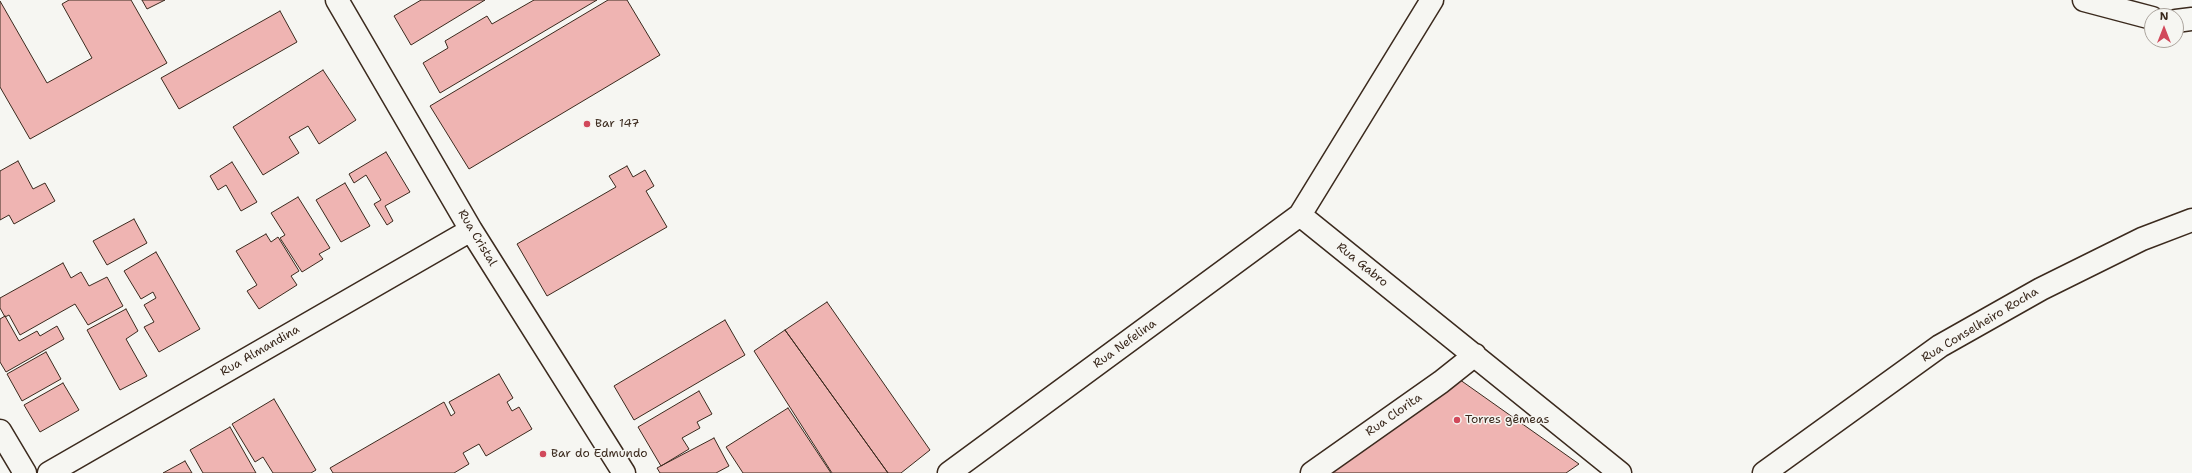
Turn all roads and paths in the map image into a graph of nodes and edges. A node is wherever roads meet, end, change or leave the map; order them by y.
1 (337, 0) edge
2 (1432, 0) edge
3 (2084, 0) edge
4 (2144, 16) edge
5 (1300, 216) junction
6 (2192, 220) edge
7 (471, 230) junction
8 (1475, 355) junction
9 (0, 431) edge
10 (25, 473) edge
11 (49, 473) edge
12 (624, 473) edge
13 (949, 473) edge
14 (1312, 473) edge
15 (1620, 473) edge
16 (1764, 473) edge

1 - 7 street, Rua Cristal
2 - 5 street
3 - 4 street
5 - 8 street, Rua Gabro
5 - 13 street, Rua Nefelina
6 - 16 street, Rua Conselheiro Rocha
7 - 11 street, Rua Almandina
7 - 12 street, Rua Cristal
8 - 14 street, Rua Clorita
8 - 15 street, Rua Gabro
9 - 10 street

